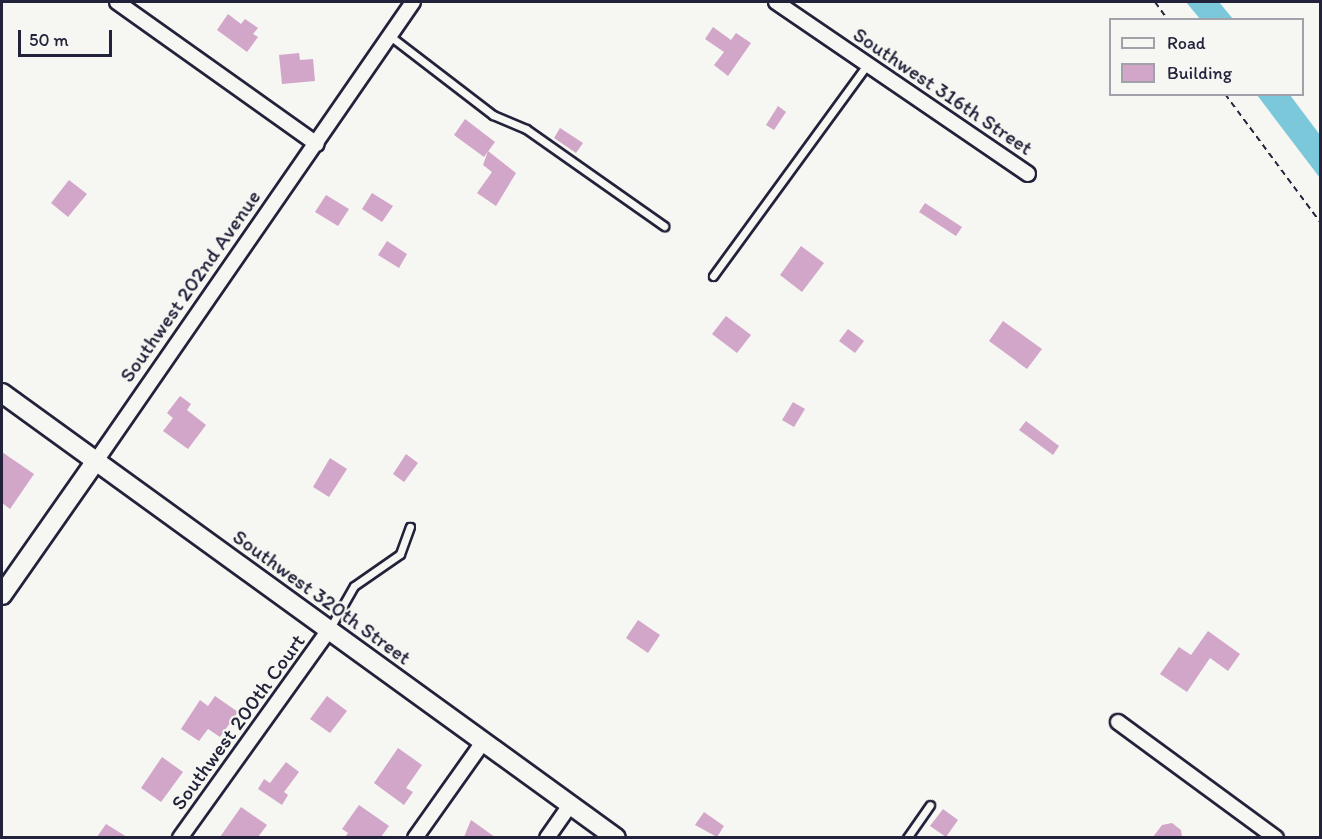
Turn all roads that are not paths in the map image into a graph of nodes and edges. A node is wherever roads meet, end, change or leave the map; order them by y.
1 (117, 2) edge
2 (413, 2) edge
3 (776, 2) edge
4 (390, 36) junction
5 (867, 65) junction
6 (317, 144) junction
7 (1028, 174) dead end
8 (664, 226) dead end
9 (713, 276) dead end
10 (2, 393) edge
11 (96, 461) junction
12 (410, 527) dead end
13 (2, 595) edge
14 (329, 630) junction
15 (1118, 722) dead end
16 (483, 742) junction
17 (570, 805) junction
18 (930, 805) dead end
19 (180, 837) edge
20 (415, 837) edge
21 (547, 837) edge
22 (616, 837) edge
23 (907, 837) edge
24 (1276, 837) edge

1 - 6 street
2 - 4 street, Southwest 202nd Avenue
3 - 5 street, Southwest 316th Street
4 - 6 street, Southwest 202nd Avenue
4 - 8 lane
5 - 7 street, Southwest 316th Street
5 - 9 lane
6 - 11 street, Southwest 202nd Avenue
10 - 11 street, Southwest 320th Street
11 - 13 street, Southwest 202nd Avenue
11 - 14 street, Southwest 320th Street
12 - 14 lane
14 - 16 street, Southwest 320th Street
14 - 19 street, Southwest 200th Court
15 - 24 street
16 - 17 street, Southwest 320th Street
16 - 20 street
17 - 21 street
17 - 22 street, Southwest 320th Street
18 - 23 lane

